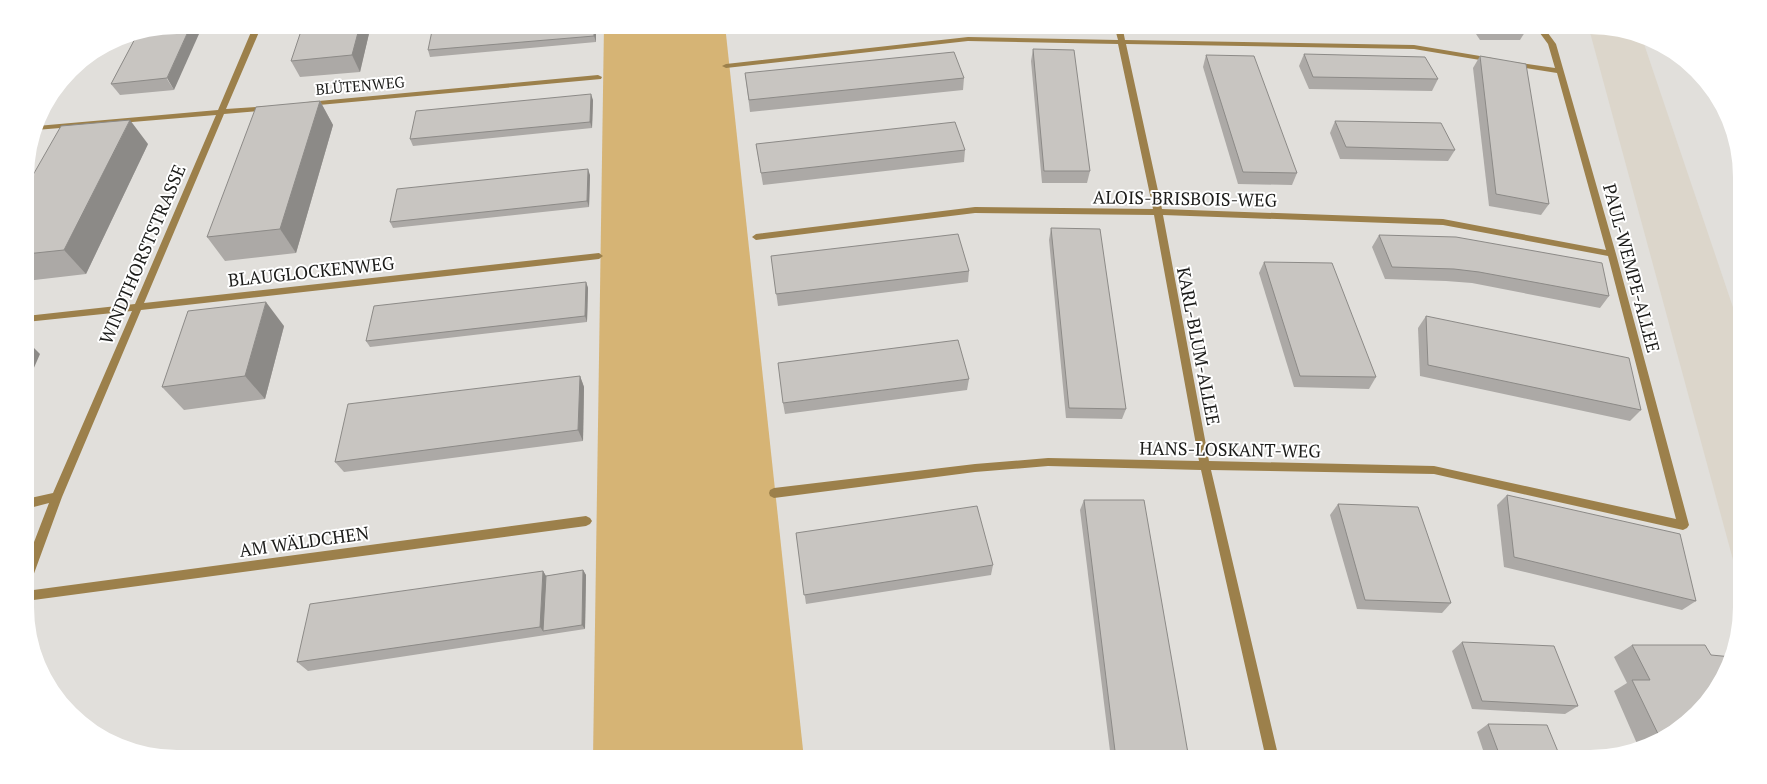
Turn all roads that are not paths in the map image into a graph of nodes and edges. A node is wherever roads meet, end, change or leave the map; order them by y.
1 (254, 34) edge
2 (1120, 34) edge
3 (1545, 34) edge
4 (1121, 43) junction
5 (726, 66) dead end
6 (1559, 71) junction
7 (598, 77) dead end
8 (298, 105) edge
9 (279, 107) edge
10 (221, 112) junction
11 (43, 127) edge
12 (1158, 212) junction
13 (756, 237) dead end
14 (1612, 254) junction
15 (600, 256) dead end
16 (139, 305) junction
17 (34, 317) edge
18 (1205, 466) junction
19 (774, 493) dead end
20 (57, 498) junction
21 (34, 502) edge
22 (586, 520) dead end
23 (1682, 525) joint
24 (34, 558) edge
25 (34, 595) edge
26 (1271, 750) edge

1 - 10 street, WINDTHORSTSTRASSE
2 - 4 street, KARL-BLUM-ALLEE
3 - 6 street, PAUL-WEMPE-ALLEE
4 - 5 street
4 - 6 street
4 - 12 street, KARL-BLUM-ALLEE
6 - 14 street, PAUL-WEMPE-ALLEE
7 - 8 street, BLÜTENWEG
9 - 10 street
10 - 11 street
10 - 16 street, WINDTHORSTSTRASSE
12 - 13 street, ALOIS-BRISBOIS-WEG
12 - 14 street, ALOIS-BRISBOIS-WEG
12 - 18 street, KARL-BLUM-ALLEE
14 - 23 street, PAUL-WEMPE-ALLEE
15 - 16 street, BLAUGLOCKENWEG
16 - 17 street, BLAUGLOCKENWEG
16 - 20 street, WINDTHORSTSTRASSE
18 - 19 street, HANS-LOSKANT-WEG
18 - 23 street, HANS-LOSKANT-WEG
18 - 26 street, KARL-BLUM-ALLEE
20 - 21 street
20 - 24 street, WINDTHORSTSTRASSE
22 - 25 street, AM WÄLDCHEN

